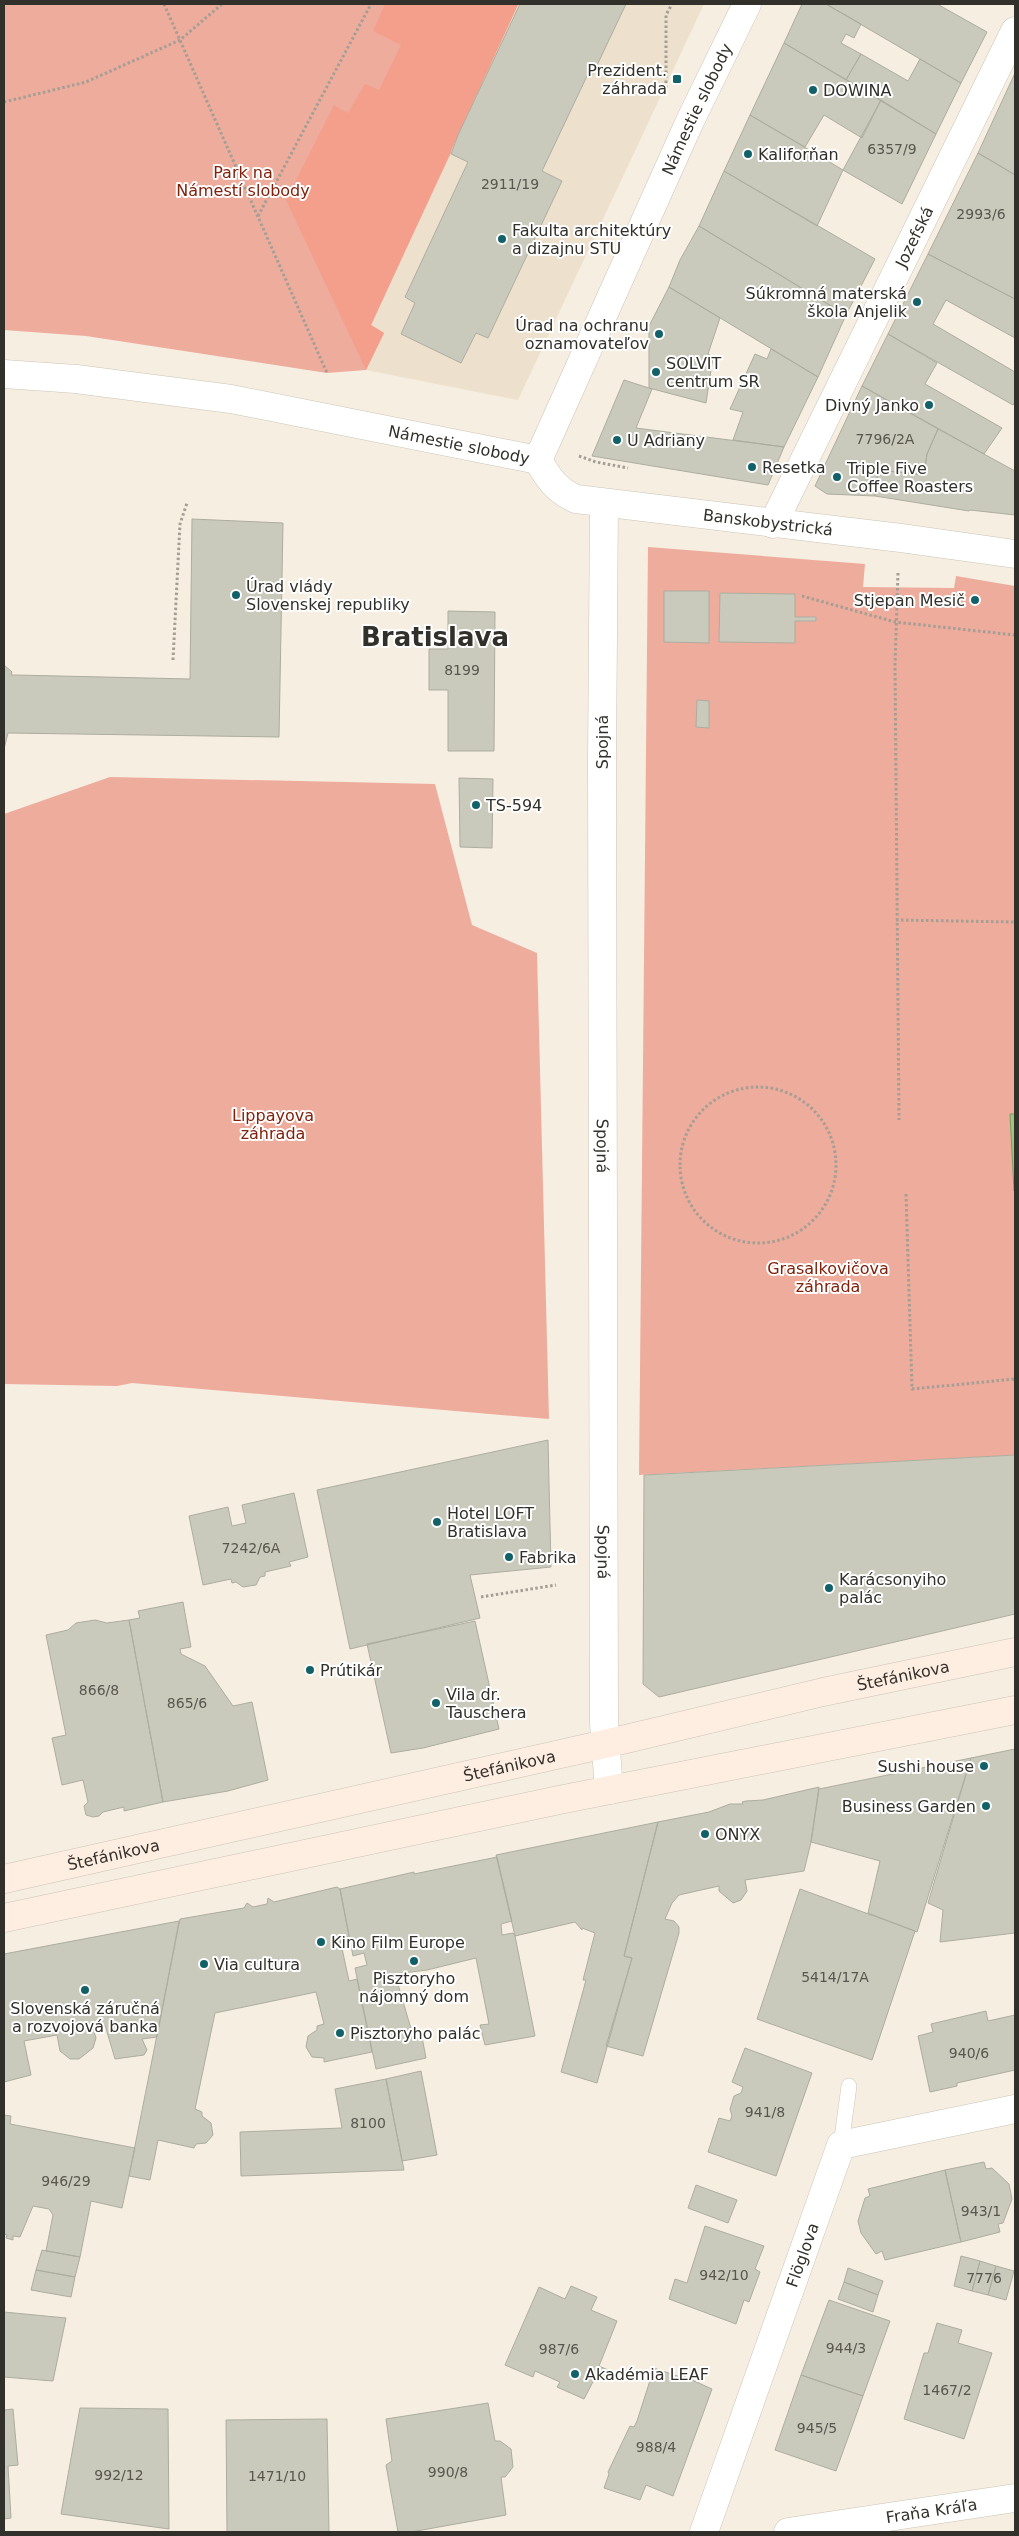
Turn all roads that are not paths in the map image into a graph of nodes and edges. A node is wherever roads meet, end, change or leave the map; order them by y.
1 (747, 4) edge
2 (1015, 31) edge
3 (4, 374) edge
4 (538, 460) junction
5 (604, 504) junction
6 (772, 524) junction
7 (1015, 554) edge
8 (1015, 1652) edge
9 (1015, 1710) edge
10 (605, 1744) junction
11 (609, 1790) junction
12 (4, 1879) edge
13 (4, 1918) edge
14 (850, 2086) dead end
15 (1015, 2109) edge
16 (841, 2145) junction
17 (1015, 2498) edge
18 (704, 2532) edge
19 (788, 2532) edge

1 - 4 street, Námestie slobody
2 - 6 street, Jozefská
3 - 4 street, Námestie slobody
4 - 5 street, Banskobystrická
5 - 6 street, Banskobystrická
5 - 10 street, Spojná
6 - 7 street, Banskobystrická
8 - 10 main road, Štefánikova
9 - 11 main road
10 - 11 street, Spojná
10 - 12 main road, Štefánikova
11 - 13 main road
14 - 16 lane
15 - 16 street
16 - 18 street, Flöglova
17 - 19 street, Fraňa Kráľa

